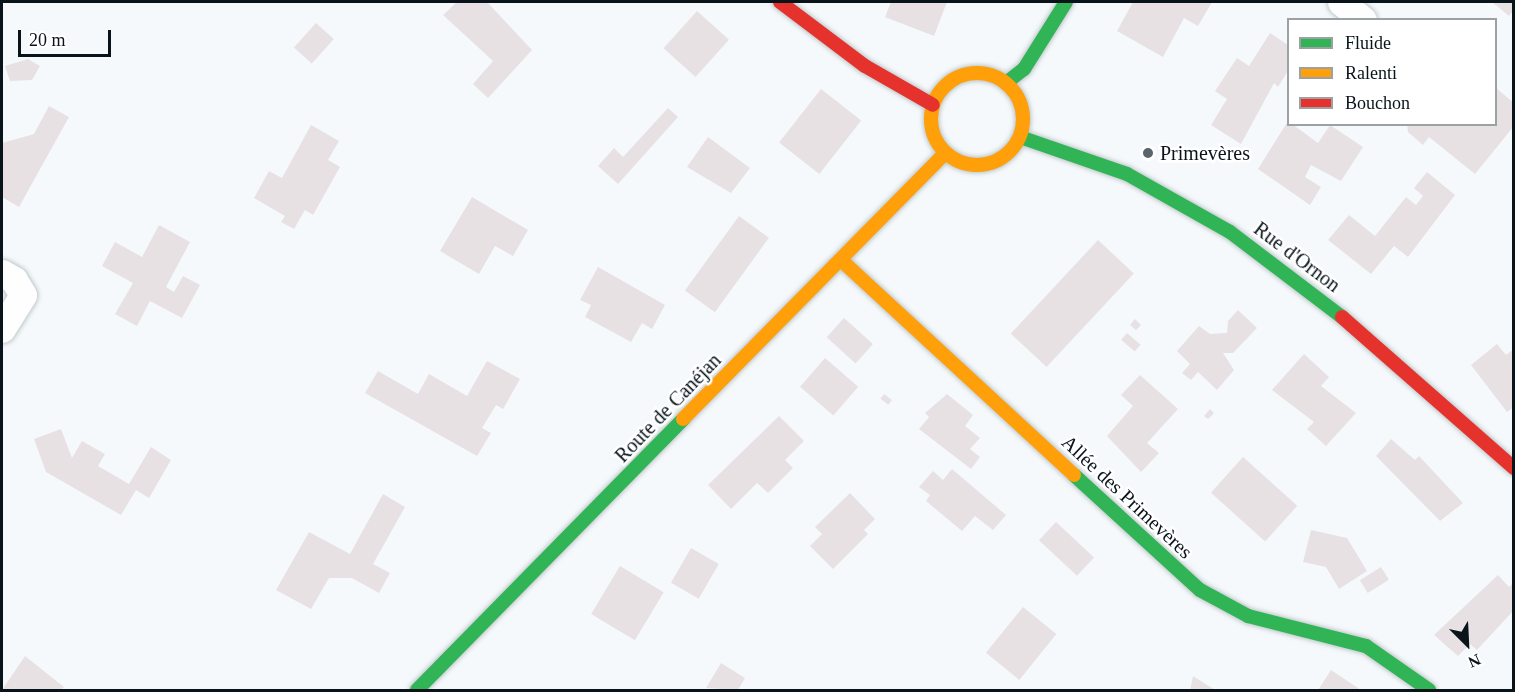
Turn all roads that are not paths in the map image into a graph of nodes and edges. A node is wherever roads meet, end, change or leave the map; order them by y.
1 (780, 2) edge
2 (1066, 2) edge
3 (1341, 2) edge
4 (1361, 18) edge
5 (1006, 83) junction
6 (933, 105) junction
7 (1020, 137) junction
8 (945, 153) junction
9 (841, 260) junction
10 (2, 273) edge
11 (2, 328) edge
12 (1514, 468) edge
13 (417, 690) edge
14 (1429, 690) edge

1 - 6 street
2 - 5 street
3 - 4 street
5 - 6 street
5 - 7 street
6 - 8 street
7 - 8 street
7 - 12 street, Rue d'Ornon
8 - 9 street, Route de Canéjan
9 - 13 street, Route de Canéjan
9 - 14 street, Allée des Primevères
10 - 11 street

